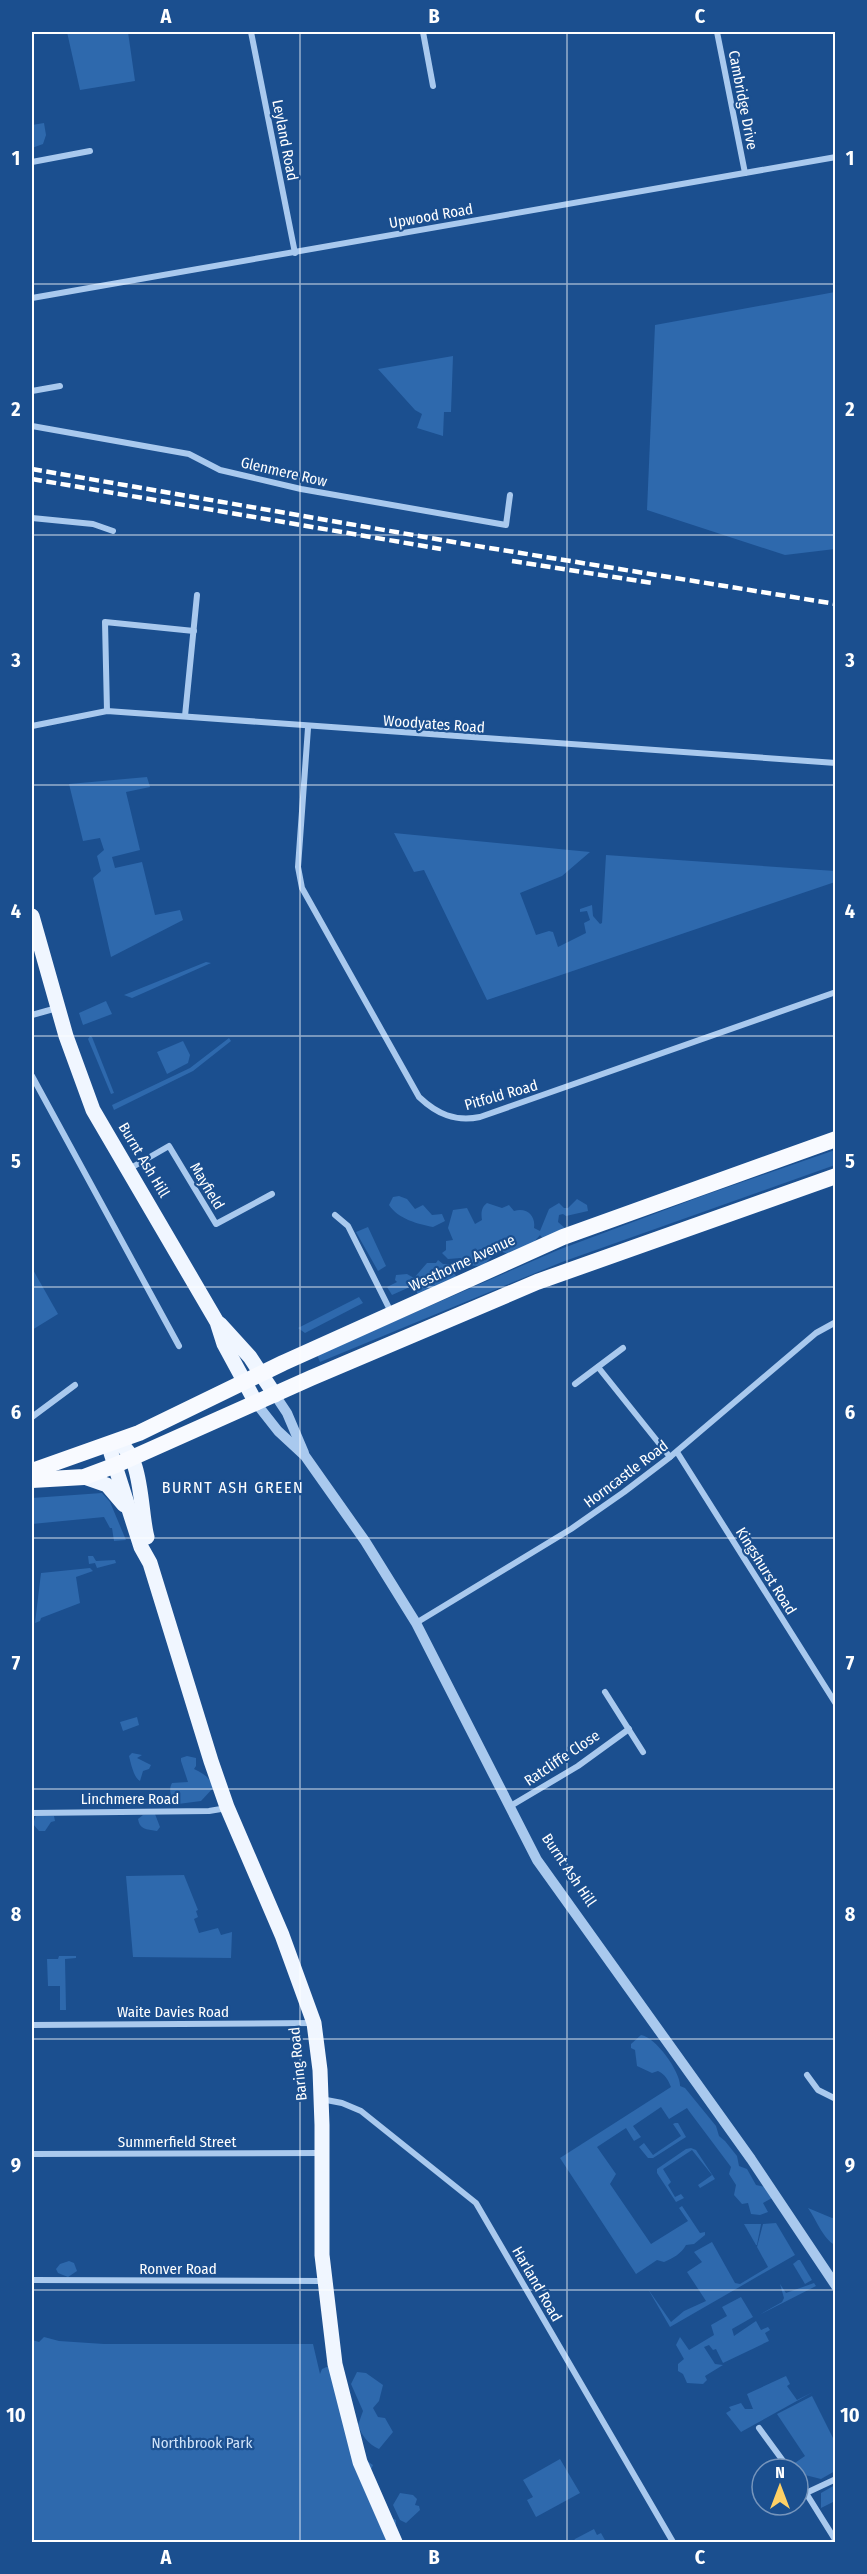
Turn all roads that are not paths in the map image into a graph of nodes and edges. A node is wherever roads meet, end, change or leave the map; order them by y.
1 (251, 32) edge
2 (423, 32) edge
3 (717, 32) edge
4 (434, 87) dead end
5 (90, 151) dead end
6 (836, 157) edge
7 (32, 162) edge
8 (745, 173) junction
9 (295, 253) junction
10 (32, 298) edge
11 (60, 386) dead end
12 (32, 391) edge
13 (32, 426) edge
14 (510, 495) dead end
15 (32, 518) edge
16 (112, 531) dead end
17 (197, 595) dead end
18 (194, 631) junction
19 (107, 711) junction
20 (185, 716) junction
21 (32, 726) edge
22 (308, 728) junction
23 (836, 763) edge
24 (32, 920) edge
25 (836, 992) edge
26 (57, 1008) junction
27 (32, 1015) edge
28 (32, 1076) edge
29 (836, 1139) edge
30 (129, 1170) junction
31 (836, 1176) edge
32 (272, 1194) dead end
33 (335, 1215) dead end
34 (393, 1315) junction
35 (217, 1322) junction
36 (836, 1322) edge
37 (179, 1346) dead end
38 (623, 1348) dead end
39 (598, 1367) junction
40 (261, 1374) junction
41 (243, 1382) junction
42 (75, 1384) dead end
43 (575, 1384) dead end
44 (275, 1395) junction
45 (256, 1403) junction
46 (32, 1417) edge
47 (114, 1443) junction
48 (676, 1452) junction
49 (305, 1456) junction
50 (670, 1457) junction
51 (133, 1458) junction
52 (116, 1465) junction
53 (32, 1471) edge
54 (84, 1477) junction
55 (32, 1480) edge
56 (131, 1514) junction
57 (150, 1563) junction
58 (416, 1623) junction
59 (606, 1692) dead end
60 (836, 1704) edge
61 (629, 1729) junction
62 (643, 1752) dead end
63 (509, 1807) junction
64 (227, 1808) junction
65 (32, 1813) edge
66 (314, 2023) junction
67 (32, 2025) edge
68 (807, 2075) dead end
69 (320, 2099) junction
70 (836, 2099) edge
71 (322, 2153) junction
72 (32, 2154) edge
73 (32, 2280) edge
74 (324, 2281) junction
75 (836, 2286) edge
76 (759, 2428) dead end
77 (780, 2457) edge
78 (836, 2479) edge
79 (810, 2491) edge
80 (810, 2499) edge
81 (836, 2541) edge
82 (395, 2542) edge
83 (673, 2542) edge

1 - 9 street, Leyland Road
2 - 4 street
3 - 8 street, Cambridge Drive
5 - 7 street
6 - 8 street, Upwood Road
8 - 9 street, Upwood Road
9 - 10 street, Upwood Road
11 - 12 street
13 - 14 street, Glenmere Row
15 - 16 street
17 - 18 street
18 - 19 street
18 - 20 street
19 - 20 street, Woodyates Road
19 - 21 street, Woodyates Road
20 - 22 street, Woodyates Road
22 - 23 street, Woodyates Road
22 - 25 street, Pitfold Road
24 - 26 main road, Burnt Ash Hill
26 - 27 street
26 - 30 main road, Burnt Ash Hill
28 - 37 street
29 - 34 highway, Westhorne Avenue
30 - 32 street, Mayfield
30 - 35 main road, Burnt Ash Hill
31 - 44 highway
33 - 34 street
34 - 40 highway, Westhorne Avenue
35 - 40 main road, Burnt Ash Hill
35 - 41 main road, Burnt Ash Hill
36 - 48 street, Horncastle Road
38 - 39 street
39 - 43 street
39 - 50 street
40 - 41 highway, Westhorne Avenue
40 - 44 main road, Burnt Ash Hill
41 - 45 main road, Burnt Ash Hill
41 - 47 highway, Westhorne Avenue
42 - 46 street
44 - 45 highway
44 - 49 street, Burnt Ash Hill
45 - 49 street, Burnt Ash Hill
45 - 51 highway
47 - 51 main road
47 - 52 main road, Baring Road
47 - 53 highway, Westhorne Avenue
48 - 50 street, Horncastle Road
48 - 60 street, Kingshurst Road
49 - 58 street, Burnt Ash Hill
50 - 58 street, Horncastle Road
51 - 52 highway
51 - 57 main road, Baring Road
52 - 54 highway
52 - 56 main road, Baring Road
54 - 55 highway
54 - 56 main road, Baring Road
56 - 57 main road, Baring Road
57 - 64 main road, Baring Road
58 - 63 street, Burnt Ash Hill
59 - 61 street
61 - 62 street
61 - 63 street, Ratcliffe Close
63 - 75 street, Burnt Ash Hill
64 - 65 street, Linchmere Road
64 - 66 main road, Baring Road
66 - 67 street, Waite Davies Road
66 - 69 main road, Baring Road
68 - 70 street
69 - 71 main road, Baring Road
69 - 83 street, Harland Road
71 - 72 street, Summerfield Street
71 - 74 main road, Baring Road
73 - 74 street, Ronver Road
74 - 82 main road, Baring Road
76 - 77 street
78 - 79 street
80 - 81 street

